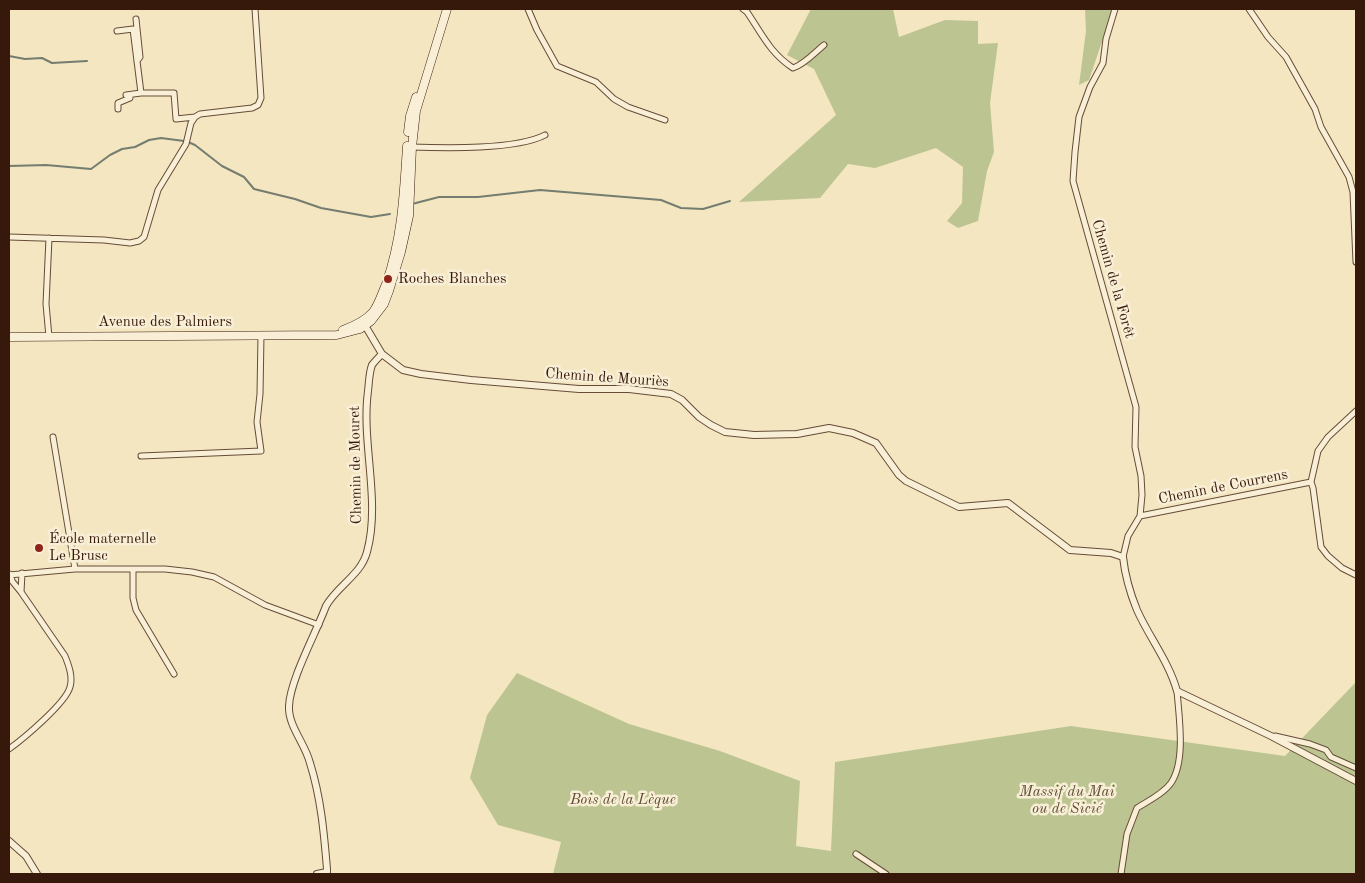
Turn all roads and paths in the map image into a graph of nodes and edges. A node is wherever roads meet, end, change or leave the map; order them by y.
1 (255, 9) edge
2 (443, 9) edge
3 (447, 9) edge
4 (528, 9) edge
5 (743, 9) edge
6 (1115, 9) edge
7 (1249, 9) edge
8 (136, 19) dead end
9 (117, 31) dead end
10 (824, 45) dead end
11 (137, 61) junction
12 (141, 93) junction
13 (118, 109) dead end
14 (195, 117) junction
15 (665, 120) dead end
16 (545, 135) dead end
17 (410, 147) junction
18 (1354, 209) junction
19 (1356, 215) edge
20 (9, 237) edge
21 (49, 238) junction
22 (1356, 262) edge
23 (364, 323) junction
24 (262, 335) junction
25 (49, 336) junction
26 (9, 337) edge
27 (382, 354) junction
28 (1356, 411) edge
29 (53, 437) dead end
30 (140, 456) dead end
31 (1311, 482) junction
32 (1140, 516) junction
33 (1123, 557) junction
34 (75, 569) junction
35 (133, 569) junction
36 (22, 574) junction
37 (9, 575) edge
38 (1356, 575) edge
39 (21, 592) junction
40 (319, 625) junction
41 (174, 674) dead end
42 (1177, 691) junction
43 (1271, 736) junction
44 (9, 749) edge
45 (1356, 768) edge
46 (1356, 781) edge
47 (9, 841) edge
48 (856, 854) dead end
49 (329, 873) edge
50 (37, 874) edge
51 (316, 874) edge
52 (886, 874) edge
53 (1121, 874) edge

1 - 14 street
2 - 17 main road
3 - 17 main road
4 - 15 street
5 - 10 street
6 - 32 street, Chemin de la Forêt
7 - 18 street
8 - 11 street
9 - 11 street
11 - 12 street
12 - 13 street
12 - 14 street
14 - 21 street
16 - 17 street
17 - 23 main road
18 - 19 street
18 - 22 street
20 - 21 street
21 - 25 street
23 - 24 main road, Avenue des Palmiers
23 - 27 street, Chemin de Mouriès
24 - 25 main road, Avenue des Palmiers
24 - 30 street
25 - 26 main road, Avenue des Palmiers
27 - 33 street, Chemin de Mouriès
27 - 40 street, Chemin de Mouret
28 - 31 street, Chemin de Courrens
29 - 34 street
31 - 32 street, Chemin de Courrens
31 - 38 street, Chemin de Courrens
32 - 33 street, Chemin de la Forêt
33 - 42 street
34 - 35 street
34 - 36 street
35 - 40 street
35 - 41 street
36 - 37 street
36 - 39 street
37 - 39 street
39 - 44 street
40 - 49 street, Chemin de Mouret
42 - 43 street
42 - 53 street
43 - 45 street
43 - 46 street
47 - 50 street
48 - 52 street
49 - 51 street, Chemin de Mouret

